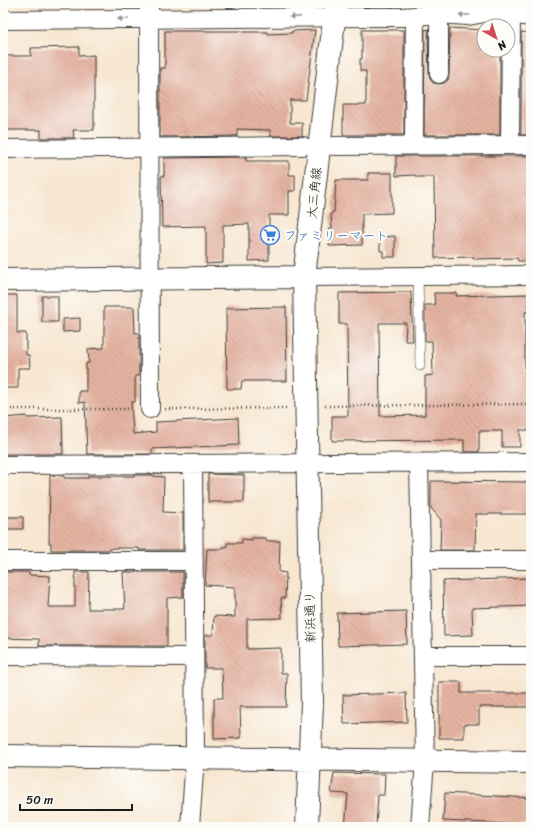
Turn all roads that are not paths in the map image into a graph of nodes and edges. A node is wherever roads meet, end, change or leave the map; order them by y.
1 (335, 10) edge
2 (149, 11) edge
3 (439, 14) junction
4 (511, 15) junction
5 (415, 16) junction
6 (531, 17) edge
7 (3, 20) edge
8 (439, 74) dead end
9 (414, 135) dead end
10 (510, 145) junction
11 (531, 145) edge
12 (303, 146) dead end
13 (333, 146) dead end
14 (149, 148) junction
15 (3, 149) edge
16 (531, 275) edge
17 (418, 276) junction
18 (304, 277) junction
19 (3, 280) edge
20 (150, 280) junction
21 (420, 366) dead end
22 (313, 407) joint
23 (150, 409) dead end
24 (531, 462) edge
25 (308, 463) junction
26 (419, 463) junction
27 (193, 464) junction
28 (3, 465) edge
29 (421, 560) junction
30 (531, 560) edge
31 (3, 561) edge
32 (194, 561) junction
33 (3, 656) edge
34 (423, 656) junction
35 (531, 656) edge
36 (194, 657) junction
37 (3, 756) edge
38 (195, 758) junction
39 (310, 760) junction
40 (424, 761) junction
41 (531, 762) edge
42 (190, 827) edge
43 (307, 827) edge
44 (420, 827) edge

1 -> 2 street
1 - 5 street
1 - 18 street, 大三角線
2 -> 7 street
2 - 14 street
4 -> 3 street
3 - 5 street
3 - 8 street
4 - 6 street
4 - 10 street
5 - 9 street
10 - 11 street
10 - 13 street
12 - 14 street
14 - 15 street
14 - 20 street
16 - 17 street
17 - 18 street
17 - 21 lane
18 - 20 street
18 - 22 street, 大三角線
19 - 20 street
20 - 23 street
22 - 25 street, 新浜通り
24 - 26 street
25 - 26 street
25 - 27 street
25 - 39 street, 新浜通り
26 - 29 street
27 - 28 street
27 - 32 street
29 - 30 street
29 - 34 street
31 - 32 street
32 - 36 street
33 - 36 street
34 - 35 street
34 - 40 street
36 - 38 street
37 - 38 street
38 - 39 street
38 - 42 street
39 - 40 street
39 - 43 street, 新浜通り
40 - 41 street
40 - 44 street

